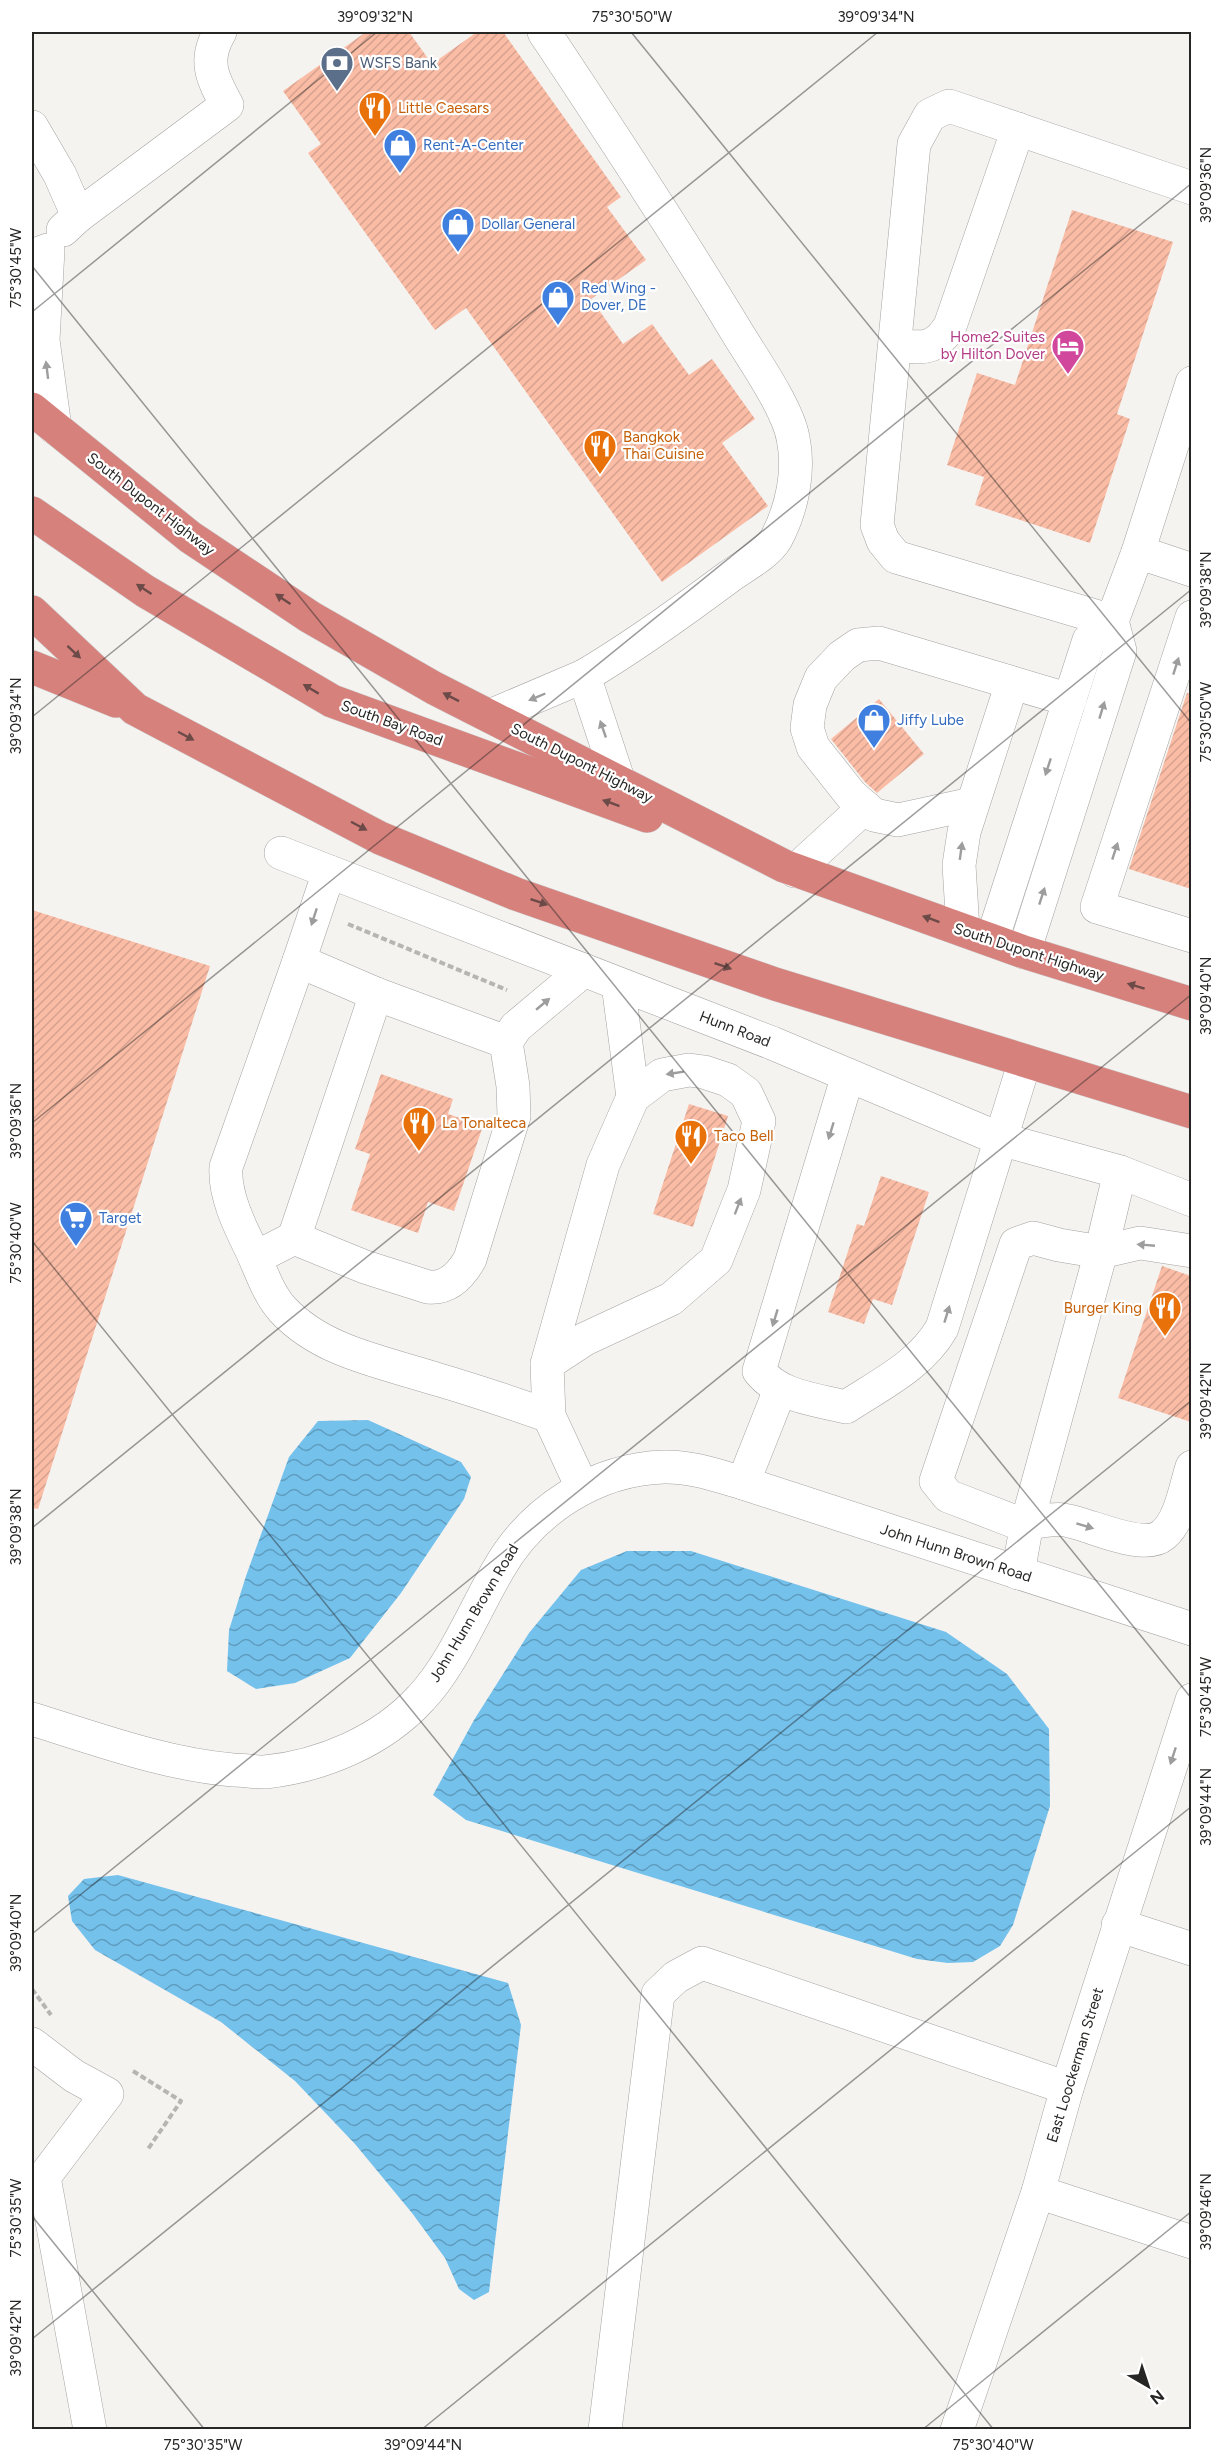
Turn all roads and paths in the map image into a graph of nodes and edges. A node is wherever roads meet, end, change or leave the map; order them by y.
1 (220, 32) edge
2 (544, 32) edge
3 (32, 128) edge
4 (1018, 129) junction
5 (1191, 188) edge
6 (78, 216) junction
7 (40, 253) edge
8 (895, 345) junction
9 (1191, 383) edge
10 (43, 419) edge
11 (32, 513) edge
12 (1138, 552) junction
13 (1191, 570) edge
14 (32, 612) edge
15 (1191, 617) edge
16 (1112, 621) junction
17 (32, 667) edge
18 (584, 676) junction
19 (1012, 683) junction
20 (1070, 700) junction
21 (135, 708) junction
22 (490, 716) junction
23 (620, 782) junction
24 (971, 804) junction
25 (865, 807) junction
26 (281, 853) dead end
27 (790, 868) junction
28 (329, 872) junction
29 (977, 935) junction
30 (1191, 936) edge
31 (1024, 952) junction
32 (299, 961) junction
33 (584, 970) junction
34 (618, 984) junction
35 (376, 994) junction
36 (1191, 1004) edge
37 (506, 1042) junction
38 (1025, 1061) junction
39 (848, 1075) junction
40 (633, 1097) junction
41 (1191, 1112) edge
42 (1000, 1139) junction
43 (1120, 1172) junction
44 (1191, 1200) edge
45 (294, 1238) junction
46 (1191, 1251) edge
47 (1101, 1252) junction
48 (255, 1258) junction
49 (547, 1364) junction
50 (769, 1380) junction
51 (549, 1416) junction
52 (1191, 1467) edge
53 (743, 1483) junction
54 (582, 1487) junction
55 (1027, 1523) junction
56 (1018, 1573) junction
57 (1191, 1629) edge
58 (1191, 1700) edge
59 (32, 1719) edge
60 (1118, 1925) junction
61 (1191, 1948) edge
62 (32, 2044) edge
63 (1067, 2088) junction
64 (38, 2177) edge
65 (1038, 2192) junction
66 (1191, 2242) edge
67 (90, 2430) edge
68 (605, 2430) edge
69 (957, 2430) edge

1 - 6 street
2 - 18 street
3 - 6 street
4 - 5 street
4 - 8 street
4 - 8 street
6 - 7 street
10 -> 7 street
8 - 16 street
9 - 12 street
22 -> 10 highway, South Dupont Highway
27 -> 11 highway, South Bay Road
12 - 13 street
12 - 16 street
14 -> 21 highway
30 -> 15 street
16 - 20 street
31 -> 16 street
17 - 21 highway
18 -> 22 street
23 -> 18 street
19 - 20 street
19 - 24 street
19 - 25 street
20 -> 29 street
21 -> 38 highway
22 - 23 highway, South Dupont Highway
23 - 27 highway, South Dupont Highway
24 - 25 street
29 -> 24 street
25 - 27 street
26 - 28 street, Hunn Road
29 -> 27 highway, South Dupont Highway
28 -> 32 street
28 - 33 street, Hunn Road
29 - 31 highway, South Dupont Highway
36 -> 31 highway, South Dupont Highway
32 - 35 street
32 - 48 street
33 - 34 street, Hunn Road
37 -> 33 street
34 - 39 street, Hunn Road
34 - 40 street
35 - 37 street
35 - 45 street
37 - 45 street
38 - 41 highway
38 - 42 street
39 - 42 street, Hunn Road
39 -> 50 street
40 - 49 street
49 -> 40 street
42 - 43 street, Hunn Road
50 -> 42 street
43 - 44 street, Hunn Road
43 - 47 street
45 - 48 street
46 -> 47 street
47 - 55 street
47 - 55 street
48 - 51 street
49 - 51 street
50 - 53 street
51 - 54 street
55 -> 52 street
53 - 54 street, John Hunn Brown Road
53 - 56 street, John Hunn Brown Road
54 - 59 street, John Hunn Brown Road
55 - 56 street
56 - 57 street, John Hunn Brown Road
58 -> 60 street, East Loockerman Street
60 - 61 street
60 - 63 street, East Loockerman Street
62 - 64 street
63 - 65 street, East Loockerman Street
63 - 68 street
64 - 67 street
65 - 66 street
65 - 69 street, East Loockerman Street

